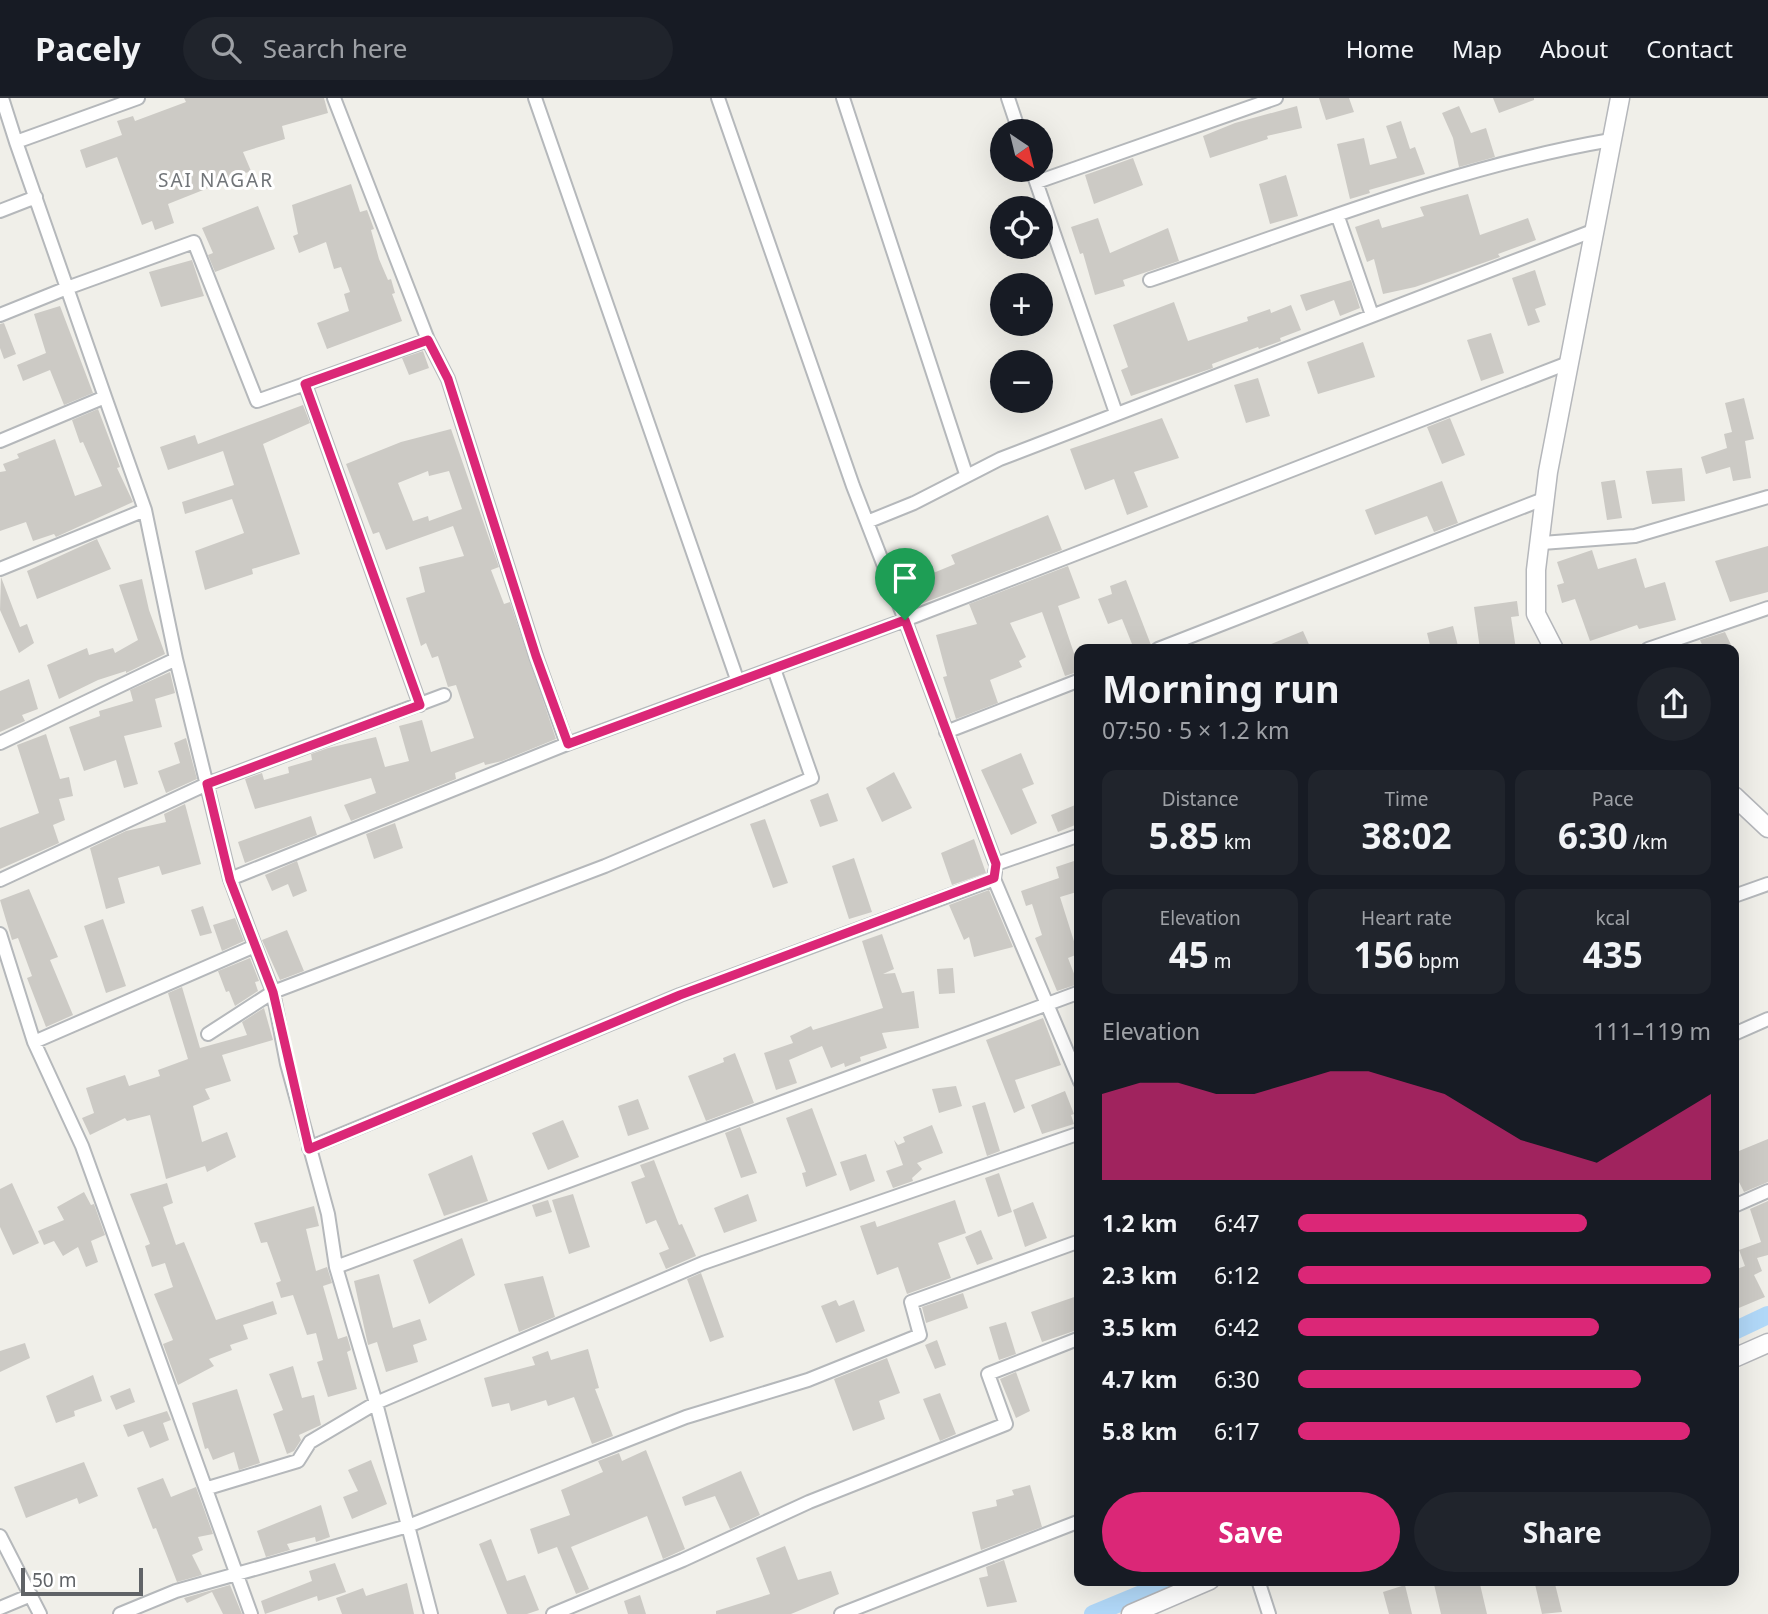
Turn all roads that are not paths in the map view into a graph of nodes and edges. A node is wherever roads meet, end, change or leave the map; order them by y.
1 (2, 98) edge
2 (138, 98) edge
3 (334, 98) edge
4 (534, 98) edge
5 (718, 98) edge
6 (843, 98) edge
7 (1008, 98) edge
8 (1276, 98) edge
9 (1620, 98) edge
10 (1016, 119) edge
11 (5, 126) edge
12 (1611, 140) junction
13 (16, 142) junction
14 (1054, 170) edge
15 (1036, 182) edge
16 (36, 197) junction
17 (0, 211) edge
18 (1338, 217) junction
19 (1595, 230) junction
20 (1150, 281) dead end
21 (67, 288) junction
22 (0, 315) edge
23 (1372, 315) junction
24 (428, 340) junction
25 (1568, 363) junction
26 (305, 384) junction
27 (105, 397) junction
28 (1116, 413) junction
29 (0, 442) edge
30 (966, 474) junction
31 (1768, 497) edge
32 (1546, 498) junction
33 (145, 510) junction
34 (867, 522) junction
35 (1542, 543) junction
36 (0, 569) edge
37 (1768, 608) edge
38 (905, 620) junction
39 (1171, 644) edge
40 (1551, 644) edge
41 (1663, 644) edge
42 (176, 659) junction
43 (774, 669) junction
44 (738, 682) junction
45 (1074, 682) edge
46 (444, 695) dead end
47 (420, 705) junction
48 (946, 732) junction
49 (0, 743) edge
50 (568, 744) junction
51 (207, 784) junction
52 (1739, 801) edge
53 (1768, 828) edge
54 (1074, 837) edge
55 (996, 864) junction
56 (994, 878) junction
57 (0, 880) edge
58 (230, 880) junction
59 (1768, 884) edge
60 (1739, 894) edge
61 (0, 934) edge
62 (255, 946) junction
63 (273, 992) junction
64 (1074, 994) edge
65 (1049, 1004) junction
66 (1768, 1019) edge
67 (1739, 1032) edge
68 (208, 1034) dead end
69 (34, 1042) junction
70 (1074, 1067) edge
71 (1074, 1135) edge
72 (309, 1149) junction
73 (1768, 1191) edge
74 (1739, 1204) edge
75 (1074, 1243) edge
76 (336, 1267) junction
77 (1074, 1340) edge
78 (1768, 1343) edge
79 (1739, 1355) edge
80 (376, 1403) junction
81 (208, 1488) junction
82 (1074, 1523) edge
83 (408, 1526) junction
84 (0, 1536) edge
85 (237, 1573) junction
86 (1196, 1586) edge
87 (1260, 1586) edge
88 (30, 1595) junction
89 (0, 1608) edge
90 (40, 1614) edge
91 (120, 1614) edge
92 (251, 1614) edge
93 (431, 1614) edge
94 (553, 1614) edge
95 (841, 1614) edge
96 (1130, 1614) edge
97 (1269, 1614) edge

1 - 11 street
2 - 13 street
3 - 24 street
4 - 44 street
5 - 34 street
6 - 30 street
7 - 10 street
8 - 14 street
9 - 12 main road
11 - 13 street
12 - 18 street
12 - 19 main road
13 - 16 street
15 - 28 street
16 - 17 street
16 - 21 street
18 - 20 street
18 - 23 street
19 - 23 street
19 - 25 main road
21 - 22 street
21 - 26 street
21 - 27 street
23 - 28 street
24 - 26 street
24 - 50 street
25 - 32 main road
25 - 38 street
26 - 47 street
27 - 29 street
27 - 33 street
28 - 30 street
30 - 34 street
31 - 35 street
32 - 35 main road
32 - 39 street
33 - 36 street
33 - 42 street
34 - 38 street
35 - 40 main road
37 - 41 street
38 - 43 street
38 - 48 street
42 - 49 street
42 - 51 street
43 - 44 street
43 - 63 street
44 - 50 street
45 - 48 street
46 - 47 street
47 - 51 street
48 - 55 street
50 - 58 street
51 - 57 street
51 - 58 street
52 - 53 main road
54 - 55 street
55 - 56 street
56 - 65 street
56 - 72 street
58 - 62 street
59 - 60 street
61 - 69 street
62 - 63 street
62 - 69 street
63 - 68 street
63 - 72 street
64 - 65 street
65 - 70 street
65 - 76 street
66 - 67 street
69 - 81 street
71 - 80 street
72 - 76 street
73 - 74 street
75 - 83 street
76 - 80 street
77 - 94 street
78 - 79 main road
80 - 81 street
80 - 83 street
81 - 85 street
82 - 95 street
83 - 85 street
83 - 93 street
84 - 88 street
85 - 91 street
85 - 92 street
86 - 96 main road
87 - 97 street
88 - 89 street
88 - 90 street

